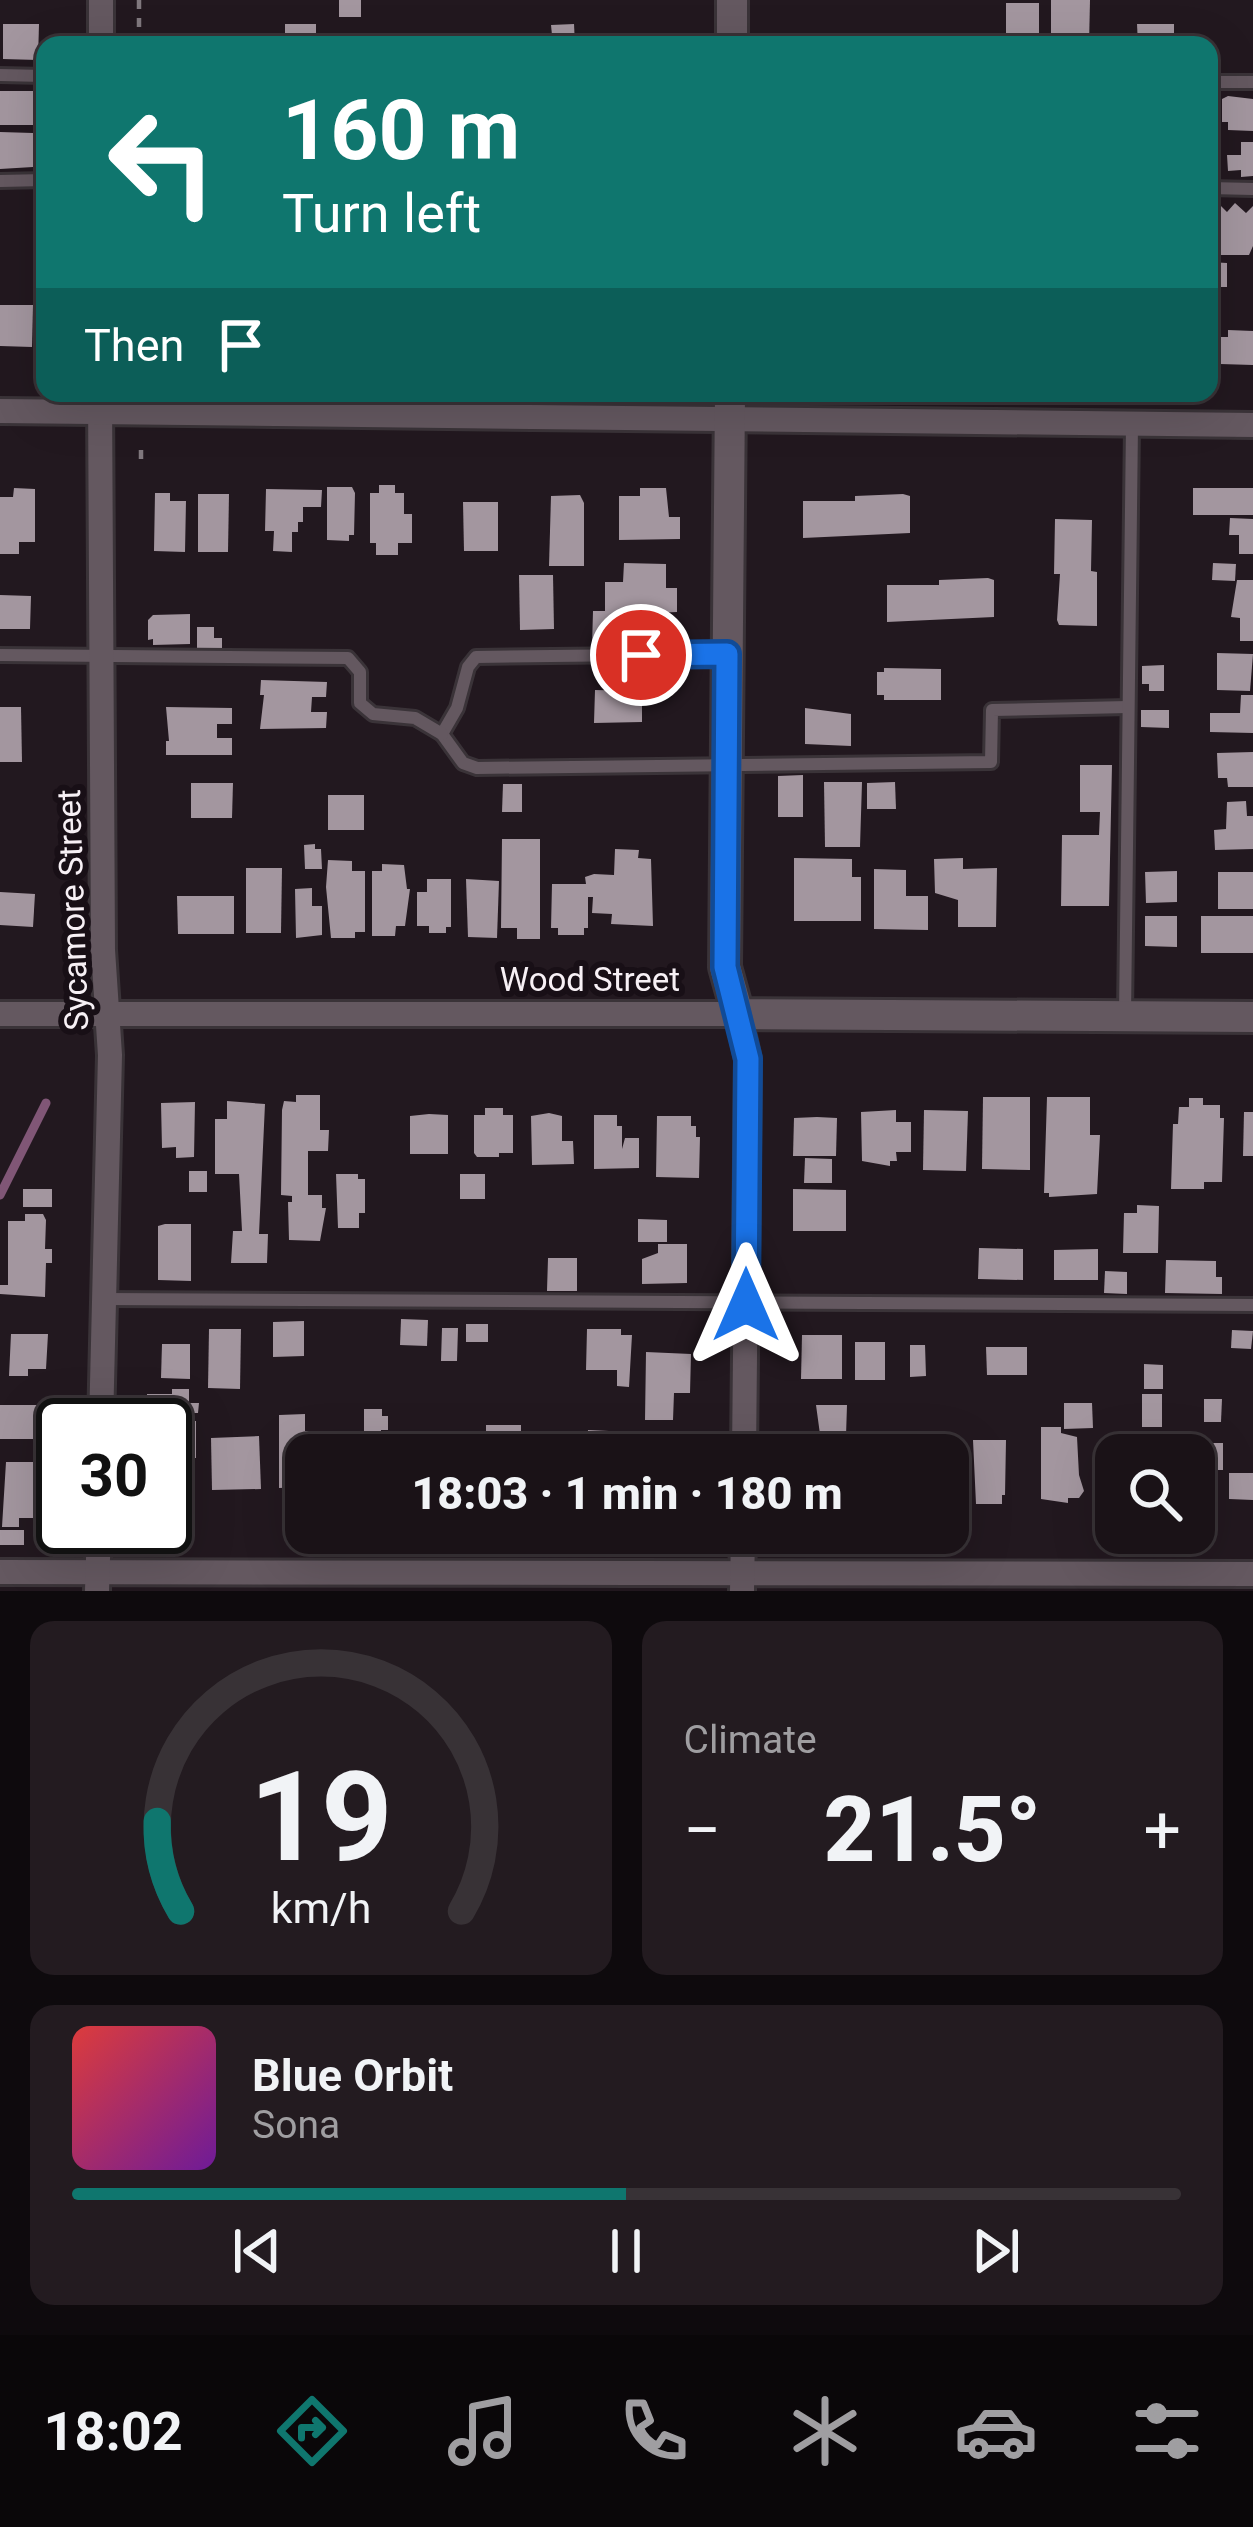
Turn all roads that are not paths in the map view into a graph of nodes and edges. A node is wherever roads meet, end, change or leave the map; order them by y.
1 (101, 0) edge
2 (732, 0) edge
3 (101, 36) edge
4 (732, 36) edge
5 (0, 75) edge
6 (36, 76) edge
7 (1218, 82) edge
8 (1253, 82) edge
9 (36, 180) edge
10 (0, 181) edge
11 (1218, 188) edge
12 (1253, 189) edge
13 (99, 403) edge
14 (729, 406) edge
15 (0, 411) edge
16 (1132, 425) junction
17 (1253, 425) edge
18 (727, 654) junction
19 (0, 655) edge
20 (99, 656) junction
21 (1128, 707) junction
22 (442, 734) junction
23 (727, 764) junction
24 (0, 1014) edge
25 (738, 1014) junction
26 (107, 1015) junction
27 (1125, 1016) junction
28 (1253, 1017) edge
29 (104, 1299) junction
30 (746, 1305) junction
31 (1253, 1305) edge
32 (102, 1398) edge
33 (744, 1434) edge
34 (0, 1572) edge
35 (1253, 1574) edge
36 (98, 1582) edge
37 (742, 1582) edge

1 - 3 street
2 - 4 street
5 - 6 lane
7 - 8 lane
9 - 10 lane
11 - 12 lane
13 - 14 street
13 - 15 street
13 - 20 street, Sycamore Street
14 - 16 street
14 - 18 street
16 - 17 street
16 - 21 lane
18 - 22 lane
18 - 23 street
19 - 20 lane
20 - 22 lane
20 - 26 street, Sycamore Street
21 - 23 lane
21 - 27 lane
22 - 23 lane
23 - 25 street
24 - 26 street, Wood Street
25 - 26 street, Wood Street
25 - 27 street, Wood Street
25 - 30 street
26 - 29 street, Sycamore Street
27 - 28 street, Wood Street
29 - 30 lane
29 - 32 street, Sycamore Street
30 - 31 lane
30 - 33 street
34 - 36 street
35 - 37 street
36 - 37 street

